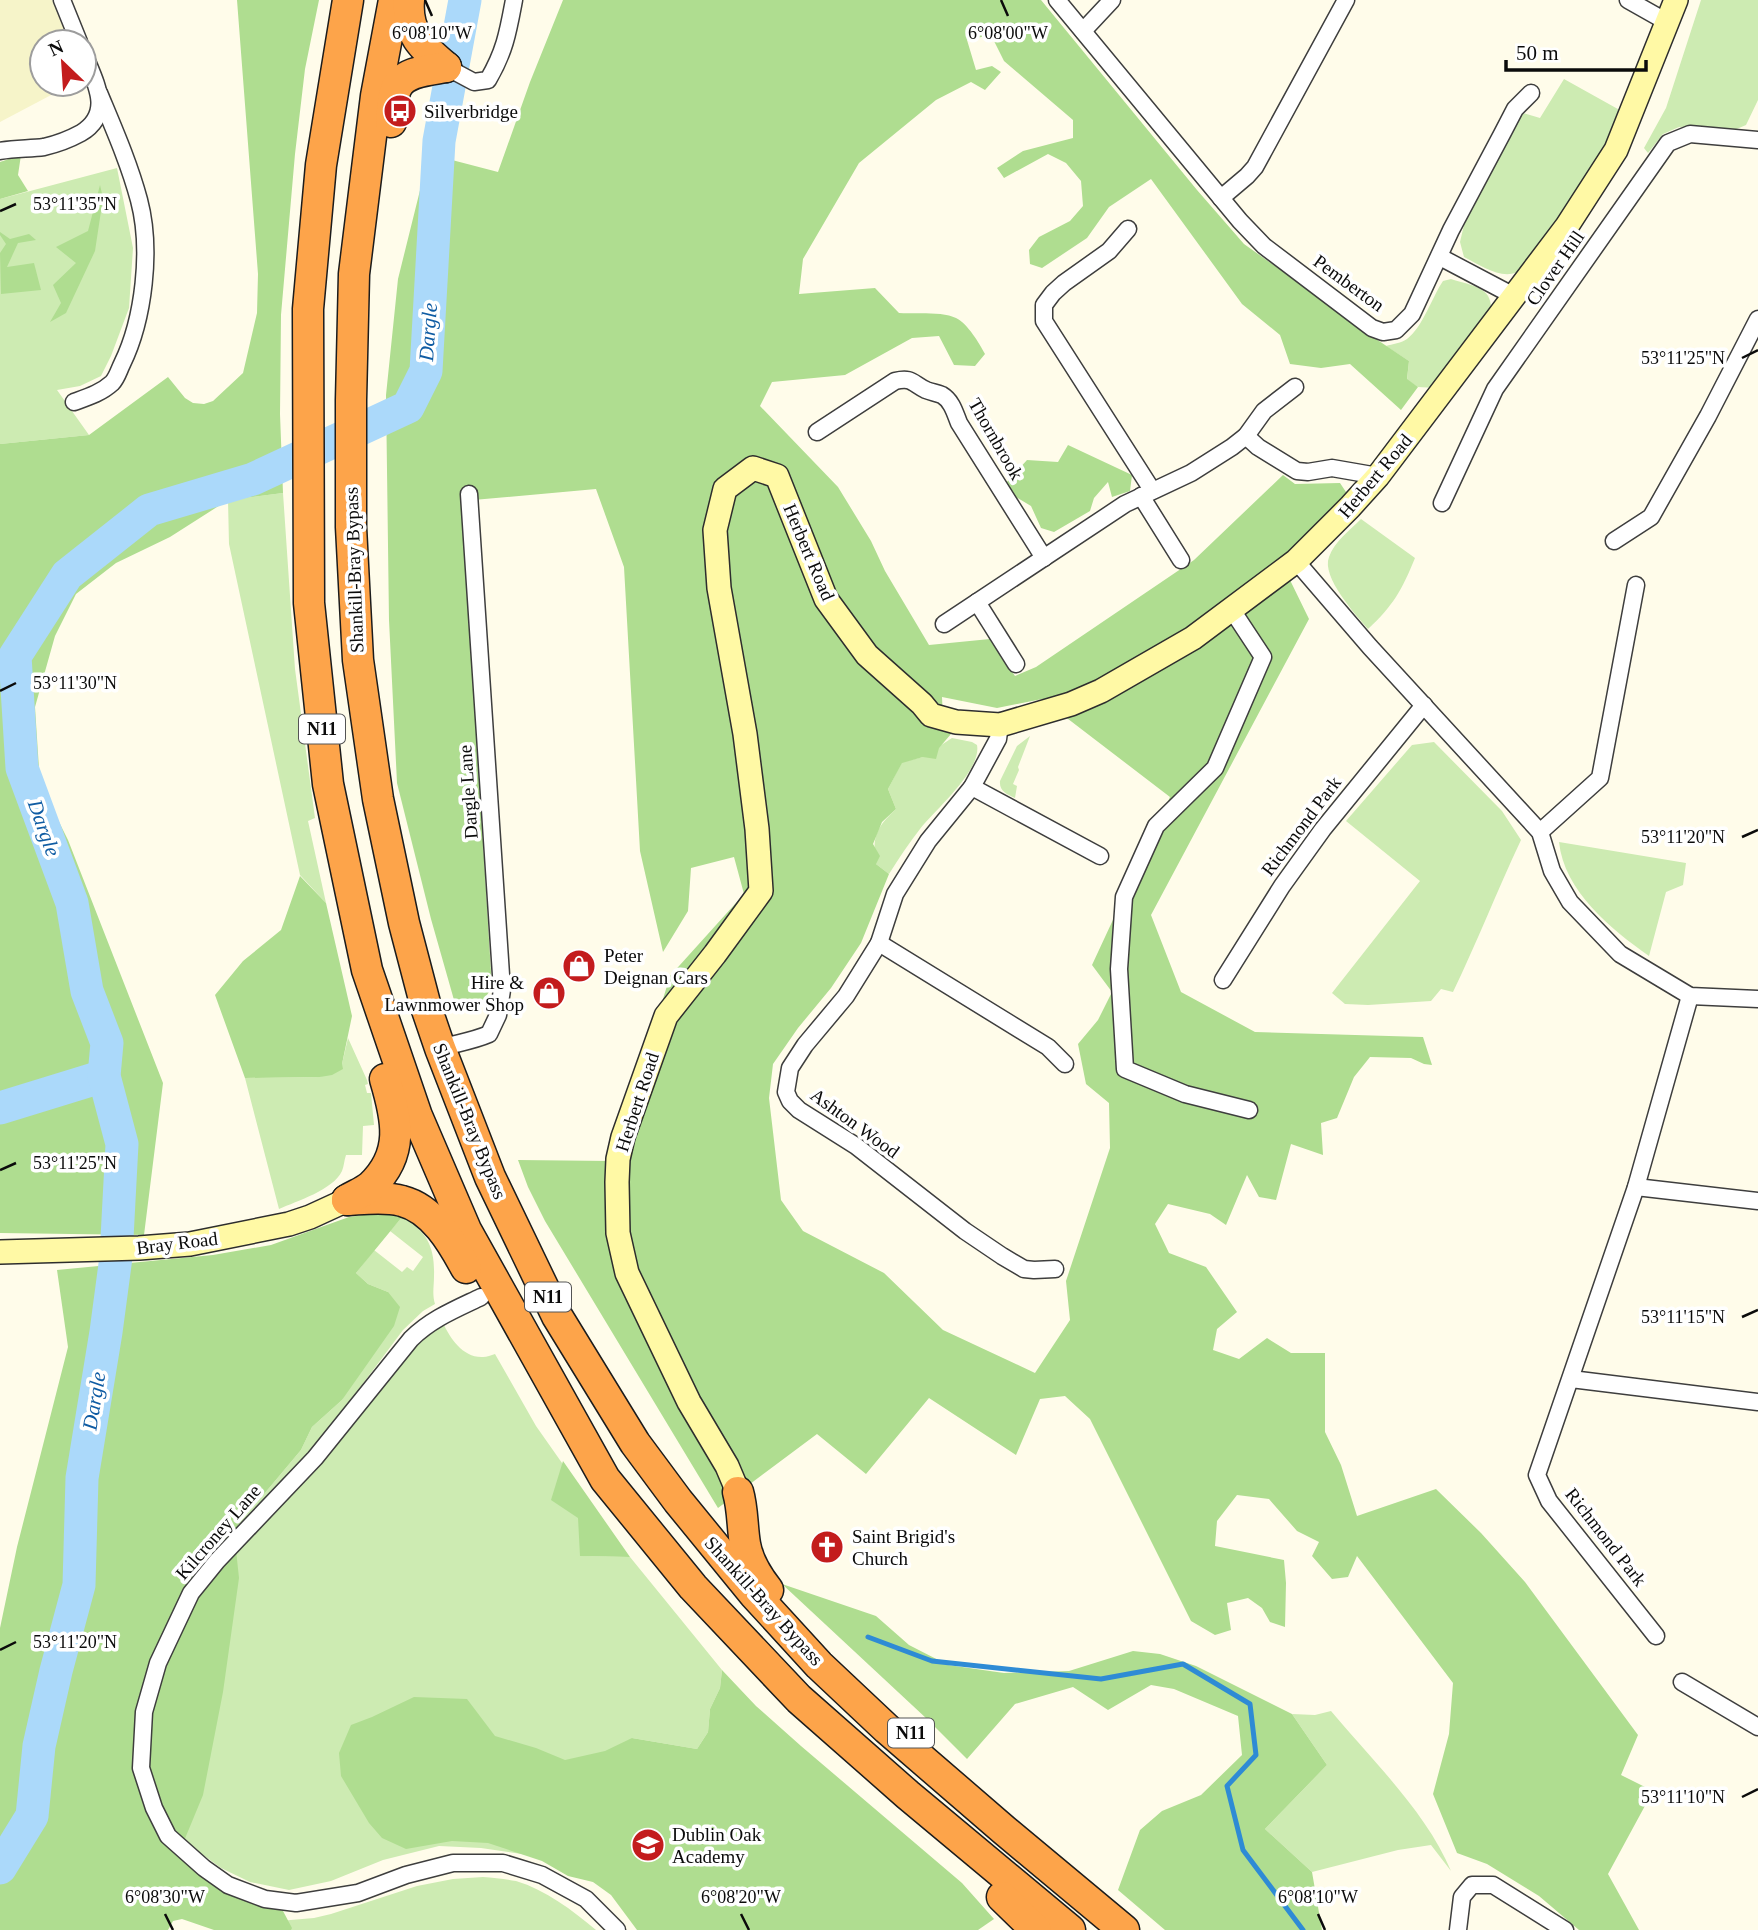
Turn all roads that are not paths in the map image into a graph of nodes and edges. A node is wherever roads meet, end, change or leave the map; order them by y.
1 (62, 0) edge
2 (348, 0) edge
3 (394, 0) edge
4 (409, 0) edge
5 (514, 0) edge
6 (1057, 0) edge
7 (1112, 0) edge
8 (1346, 0) edge
9 (1628, 0) edge
10 (1676, 0) edge
11 (1667, 22) junction
12 (73, 28) edge
13 (1083, 31) junction
14 (455, 73) junction
15 (99, 93) joint
16 (1531, 93) dead end
17 (1758, 140) edge
18 (0, 150) edge
19 (1221, 198) junction
20 (1129, 229) dead end
21 (1440, 257) junction
22 (1514, 296) junction
23 (1758, 319) edge
24 (352, 353) junction
25 (1295, 387) dead end
26 (74, 402) dead end
27 (817, 432) dead end
28 (1246, 436) junction
29 (1378, 476) junction
30 (1147, 493) junction
31 (469, 494) dead end
32 (1442, 503) dead end
33 (1614, 541) dead end
34 (1044, 558) junction
35 (1181, 560) dead end
36 (1296, 561) junction
37 (1636, 585) dead end
38 (977, 602) junction
39 (1232, 610) junction
40 (944, 624) dead end
41 (1016, 664) dead end
42 (1424, 705) junction
43 (1000, 725) junction
44 (972, 787) junction
45 (1540, 832) junction
46 (1100, 856) dead end
47 (879, 943) junction
48 (367, 970) junction
49 (1223, 980) dead end
50 (1690, 996) junction
51 (1758, 999) edge
52 (440, 1048) junction
53 (1065, 1064) dead end
54 (1249, 1110) dead end
55 (1636, 1187) junction
56 (499, 1198) junction
57 (347, 1200) junction
58 (1758, 1201) edge
59 (0, 1252) edge
60 (1055, 1269) dead end
61 (481, 1297) junction
62 (1571, 1379) junction
63 (1758, 1402) edge
64 (605, 1479) junction
65 (738, 1492) junction
66 (1657, 1636) dead end
67 (1682, 1682) dead end
68 (799, 1699) junction
69 (1758, 1727) edge
70 (617, 1930) edge
71 (1036, 1930) edge
72 (1070, 1930) edge
73 (1124, 1930) edge
74 (1145, 1930) edge
75 (1458, 1930) edge
76 (1565, 1930) edge

1 - 12 street
2 - 48 highway, Shankill-Bray Bypass / N11
3 - 24 highway, Shankill-Bray Bypass / N11
4 - 14 highway
5 - 14 street
6 - 13 street, Pemberton
7 - 13 street
8 - 19 street
9 - 11 street
10 - 11 street, Herbert Road
11 - 22 street, Herbert Road
13 - 19 street, Pemberton
14 - 24 highway, N11
15 - 18 street
15 - 26 street
16 - 21 street, Pemberton
17 - 32 street, Clover Hill
19 - 21 street, Pemberton
20 - 30 street
21 - 22 street
22 - 29 street, Herbert Road
23 - 33 street
24 - 52 highway, Shankill-Bray Bypass / N11
25 - 28 street
27 - 34 street, Thornbrook
28 - 29 street
28 - 30 street
29 - 36 street, Herbert Road
30 - 34 street
30 - 35 street
31 - 52 street, Dargle Lane
34 - 38 street
36 - 39 street, Herbert Road
36 - 42 street
37 - 45 street
38 - 40 street
38 - 41 street
39 - 43 street, Herbert Road
39 - 54 street
42 - 45 street
42 - 49 street, Richmond Park
43 - 44 street, Ashton Wood
43 - 65 street, Herbert Road
44 - 46 street
44 - 47 street, Ashton Wood
45 - 50 street
47 - 53 street
47 - 60 street, Ashton Wood
48 - 57 highway, N11
48 - 64 highway, Shankill-Bray Bypass / N11
50 - 51 street
50 - 55 street, Richmond Park
52 - 56 highway, Shankill-Bray Bypass / N11
55 - 58 street
55 - 62 street, Richmond Park
56 - 65 highway, N11
56 - 73 highway, Shankill-Bray Bypass / N11
57 - 59 street, Bray Road
57 - 61 highway, N11
61 - 64 highway, N11
61 - 70 street, Kilcroney Lane
62 - 63 street
62 - 66 street, Richmond Park
64 - 68 highway, Shankill-Bray Bypass / N11
65 - 74 highway, N11
67 - 69 street
68 - 71 highway, N11
68 - 72 highway, Shankill-Bray Bypass / N11
75 - 76 street

